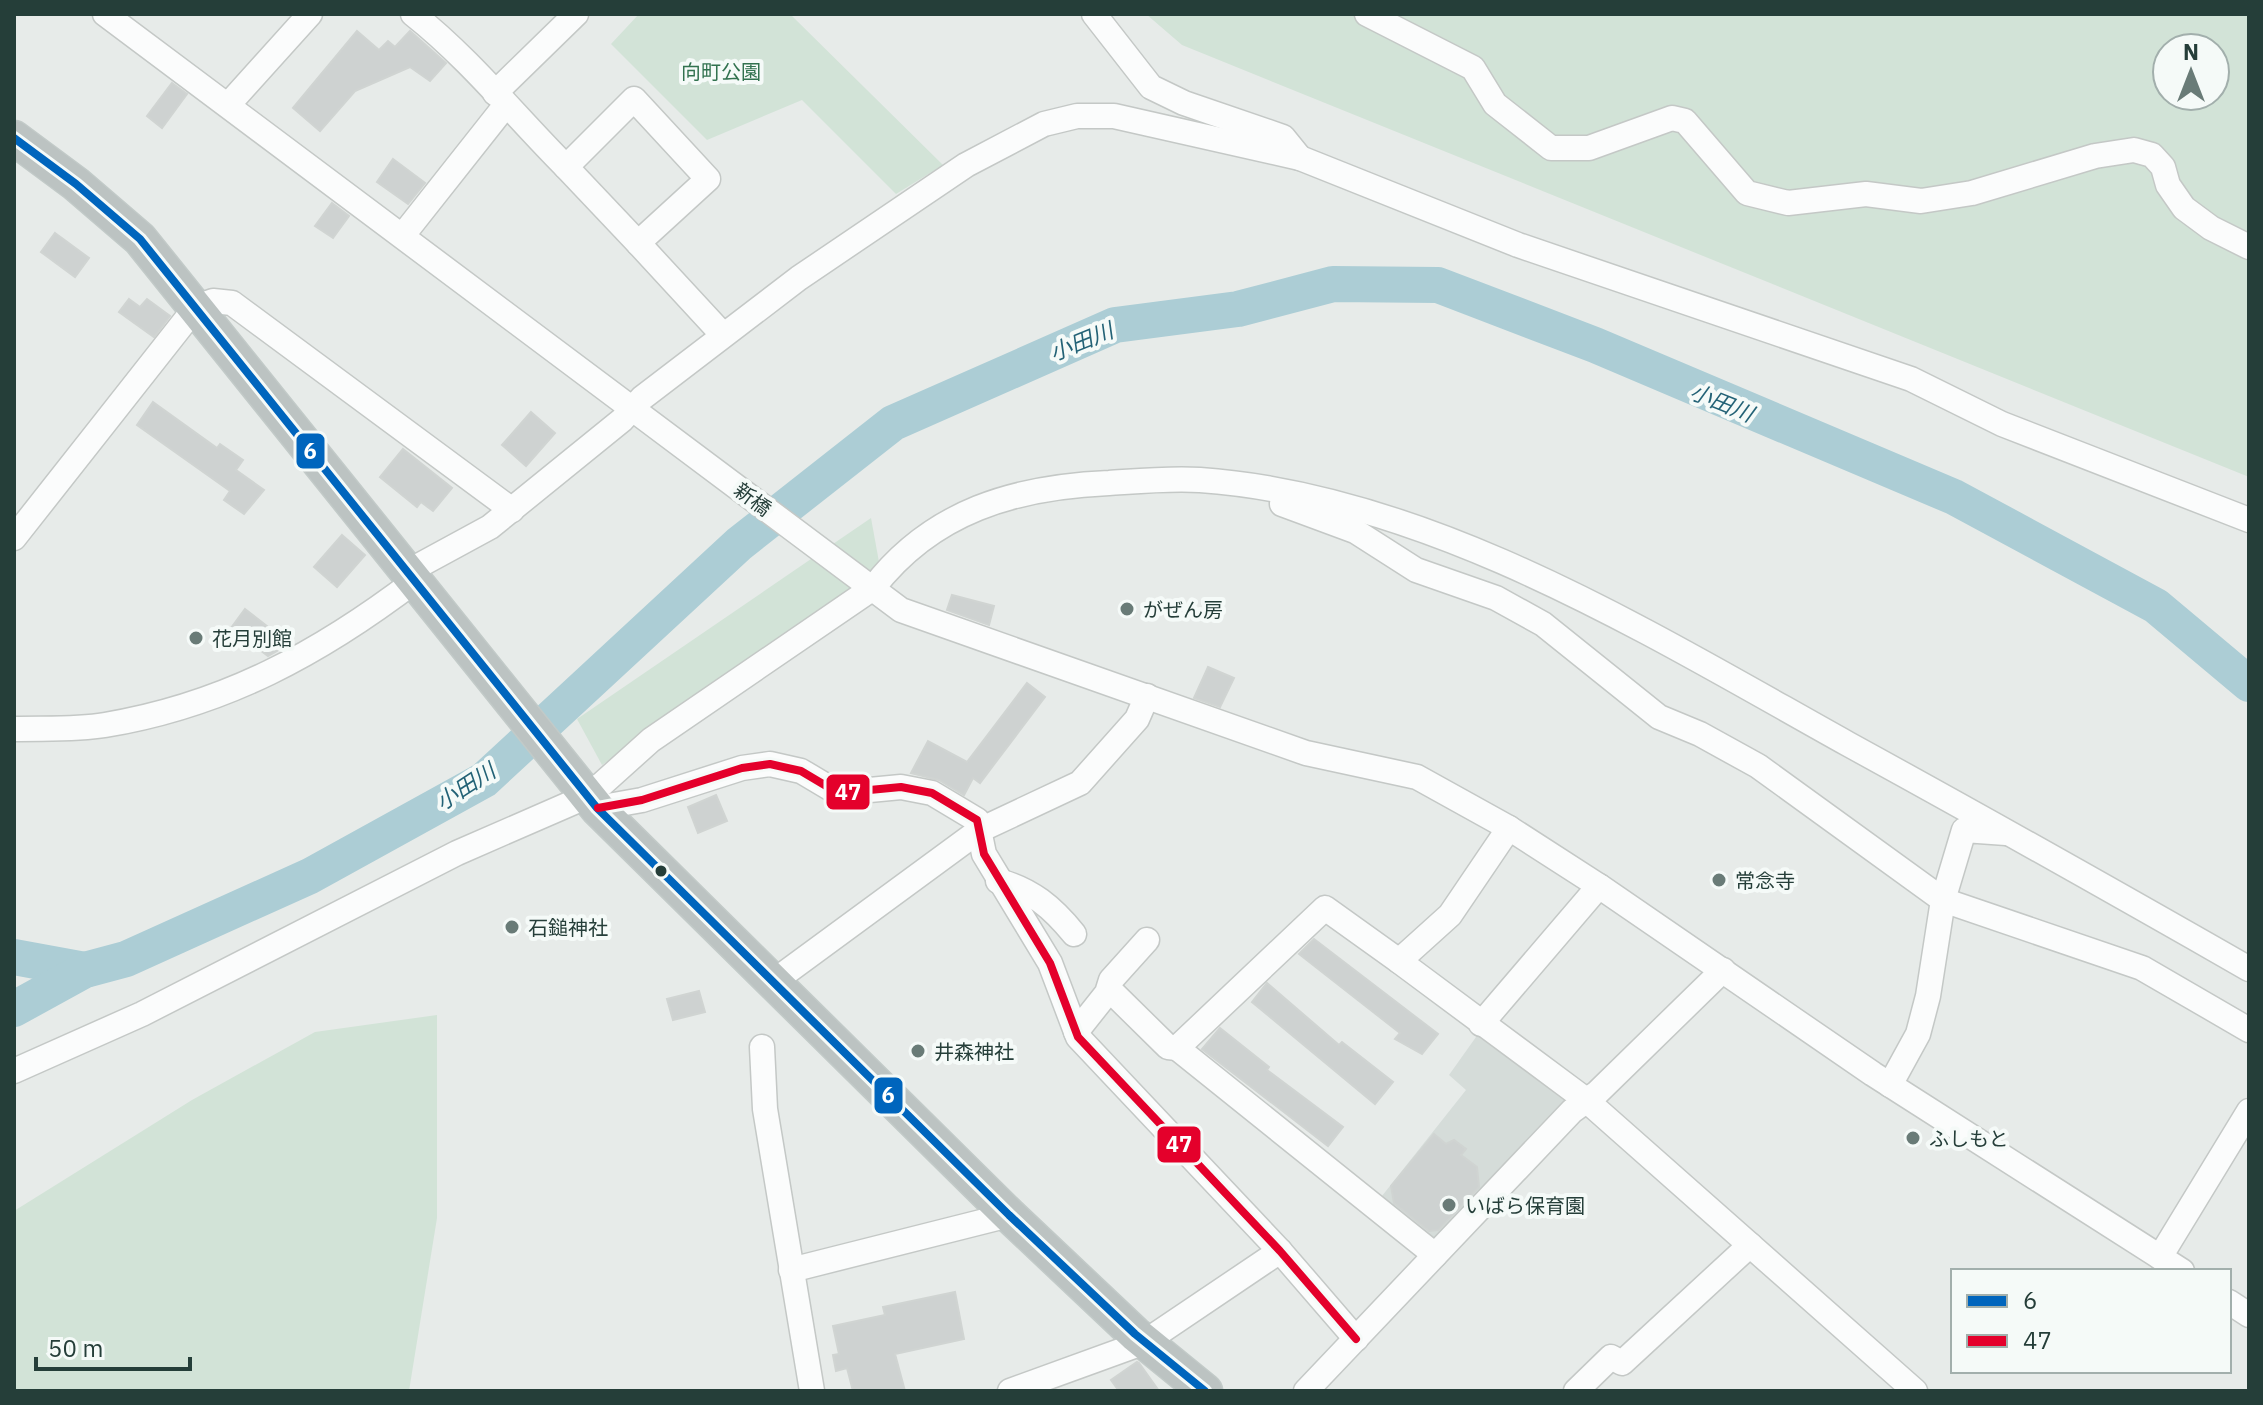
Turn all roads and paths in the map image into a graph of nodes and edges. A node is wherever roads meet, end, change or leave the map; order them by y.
1 (105, 14) edge
2 (310, 14) edge
3 (413, 14) edge
4 (576, 14) edge
5 (1094, 14) edge
6 (1367, 14) edge
7 (441, 22) edge
8 (500, 100) junction
9 (228, 105) junction
10 (14, 138) edge
11 (1300, 158) junction
12 (566, 167) junction
13 (403, 235) junction
14 (638, 243) junction
15 (2249, 247) edge
16 (196, 307) junction
17 (723, 335) junction
18 (638, 413) junction
19 (1248, 486) junction
20 (512, 510) junction
21 (2249, 520) edge
22 (14, 538) edge
23 (416, 580) junction
24 (868, 585) junction
25 (1147, 696) junction
26 (14, 729) edge
27 (584, 792) junction
28 (1509, 828) junction
29 (980, 830) junction
30 (2012, 833) junction
31 (998, 881) junction
32 (1599, 886) junction
33 (1943, 900) junction
34 (1074, 934) dead end
35 (1147, 940) dead end
36 (2212, 948) junction
37 (1399, 961) junction
38 (2249, 969) edge
39 (1723, 970) junction
40 (773, 982) junction
41 (2249, 984) edge
42 (1109, 989) junction
43 (1481, 1024) junction
44 (2249, 1030) edge
45 (1076, 1032) junction
46 (762, 1047) dead end
47 (1177, 1048) junction
48 (14, 1071) edge
49 (1890, 1085) junction
50 (1586, 1100) junction
51 (2249, 1111) edge
52 (1009, 1215) junction
53 (1750, 1245) junction
54 (1280, 1251) junction
55 (1435, 1255) junction
56 (2160, 1257) junction
57 (2179, 1269) edge
58 (791, 1270) junction
59 (2231, 1303) edge
60 (2249, 1315) edge
61 (1356, 1339) junction
62 (1145, 1342) junction
63 (812, 1391) edge
64 (1010, 1391) edge
65 (1205, 1391) edge
66 (1306, 1391) edge
67 (1576, 1391) edge
68 (1915, 1391) edge

1 - 9 street, 新橋
2 - 9 street
3 - 7 street
4 - 8 street
5 - 11 street
6 - 15 street
7 - 8 street
8 - 12 street
8 - 13 street
9 - 13 street, 新橋
10 - 16 highway
11 - 17 street
11 - 21 street
12 - 14 street
12 - 14 street
13 - 18 street, 新橋
14 - 17 street
16 - 20 street
16 - 22 street
16 - 23 highway
17 - 18 street
18 - 20 street
18 - 24 street, 新橋
19 - 24 street
19 - 30 street
19 - 33 street
20 - 23 street
23 - 26 street
23 - 27 highway
24 - 25 street, 新橋
24 - 27 street
25 - 28 street, 新橋
25 - 29 street
27 - 29 street
27 - 40 highway
27 - 48 street
28 - 32 street, 新橋
28 - 37 street
29 - 31 street
29 - 40 street
30 - 33 street
30 - 36 street
31 - 34 street
31 - 45 street
32 - 39 street, 新橋
32 - 43 street
33 - 44 street
33 - 49 street
35 - 42 street
36 - 38 street
36 - 41 street
37 - 43 street
37 - 47 street
39 - 49 street, 新橋
39 - 50 street
40 - 52 highway
42 - 45 street
42 - 47 street
43 - 50 street
45 - 54 street
46 - 58 street
47 - 55 street
49 - 56 street, 新橋
50 - 53 street
50 - 55 street
51 - 56 street
52 - 58 street
52 - 62 highway
53 - 67 street
53 - 68 street
54 - 61 street
54 - 62 street
55 - 61 street
56 - 57 street, 新橋
58 - 63 street
59 - 60 street
61 - 66 street
62 - 64 street
62 - 65 highway

